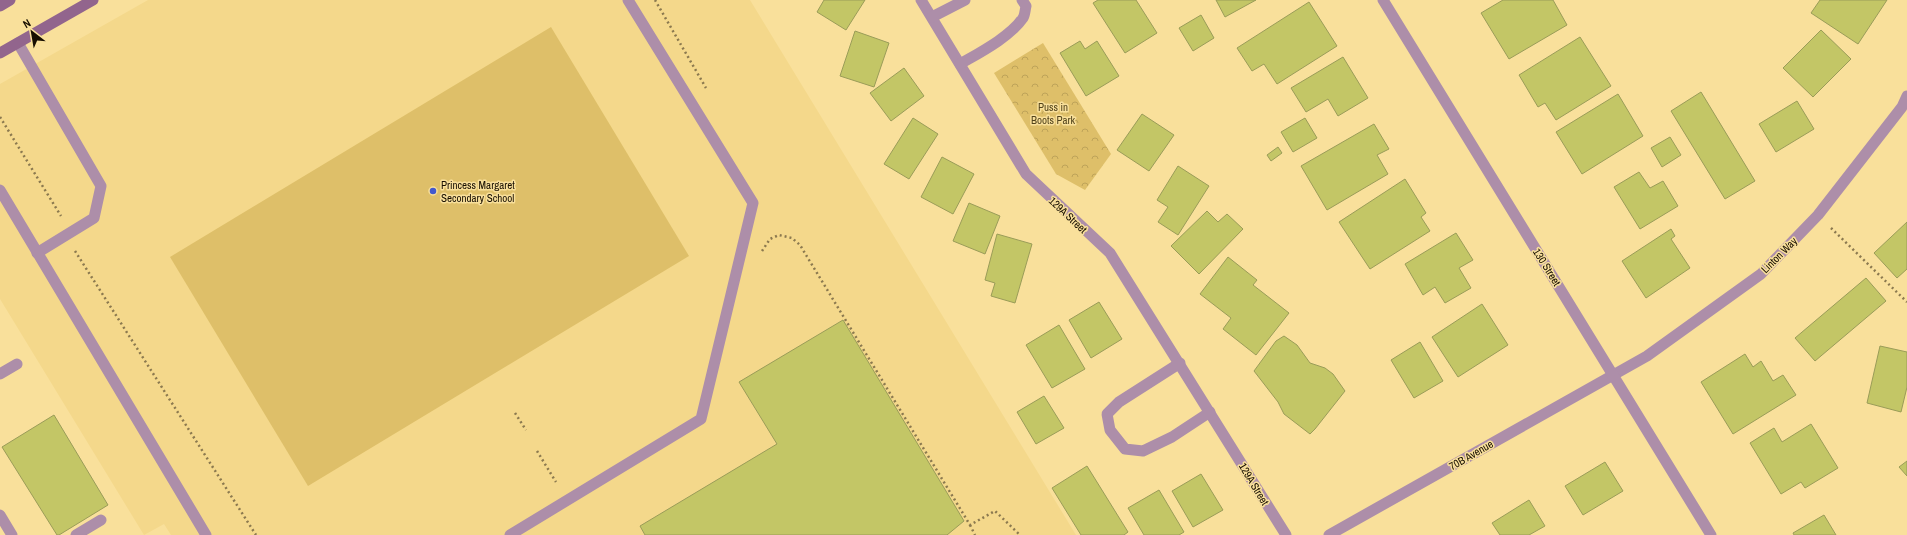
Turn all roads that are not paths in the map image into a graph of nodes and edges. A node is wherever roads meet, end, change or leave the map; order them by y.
1 (10, 0) edge
2 (93, 0) edge
3 (628, 0) edge
4 (921, 0) edge
5 (965, 0) edge
6 (1022, 0) edge
7 (1383, 0) edge
8 (0, 6) edge
9 (932, 18) junction
10 (18, 43) junction
11 (0, 53) edge
12 (960, 64) junction
13 (1907, 96) edge
14 (0, 190) edge
15 (38, 253) junction
16 (1180, 363) junction
17 (17, 364) dead end
18 (0, 374) edge
19 (1613, 375) junction
20 (1210, 412) junction
21 (0, 515) edge
22 (101, 520) dead end
23 (12, 535) edge
24 (76, 535) edge
25 (206, 535) edge
26 (510, 535) edge
27 (1286, 535) edge
28 (1329, 535) edge
29 (1711, 535) edge

1 - 8 main road
2 - 10 main road
3 - 26 street
4 - 9 street, 129A Street
5 - 9 street
6 - 12 street
7 - 19 street, 130 Street
9 - 12 street, 129A Street
10 - 11 main road
10 - 15 street
12 - 16 street, 129A Street
13 - 19 street, Linton Way
14 - 15 street
15 - 25 street
16 - 20 street, 129A Street
16 - 20 street
17 - 18 street
19 - 28 street, 70B Avenue
19 - 29 street, 130 Street
20 - 27 street, 129A Street
21 - 23 street
22 - 24 street

